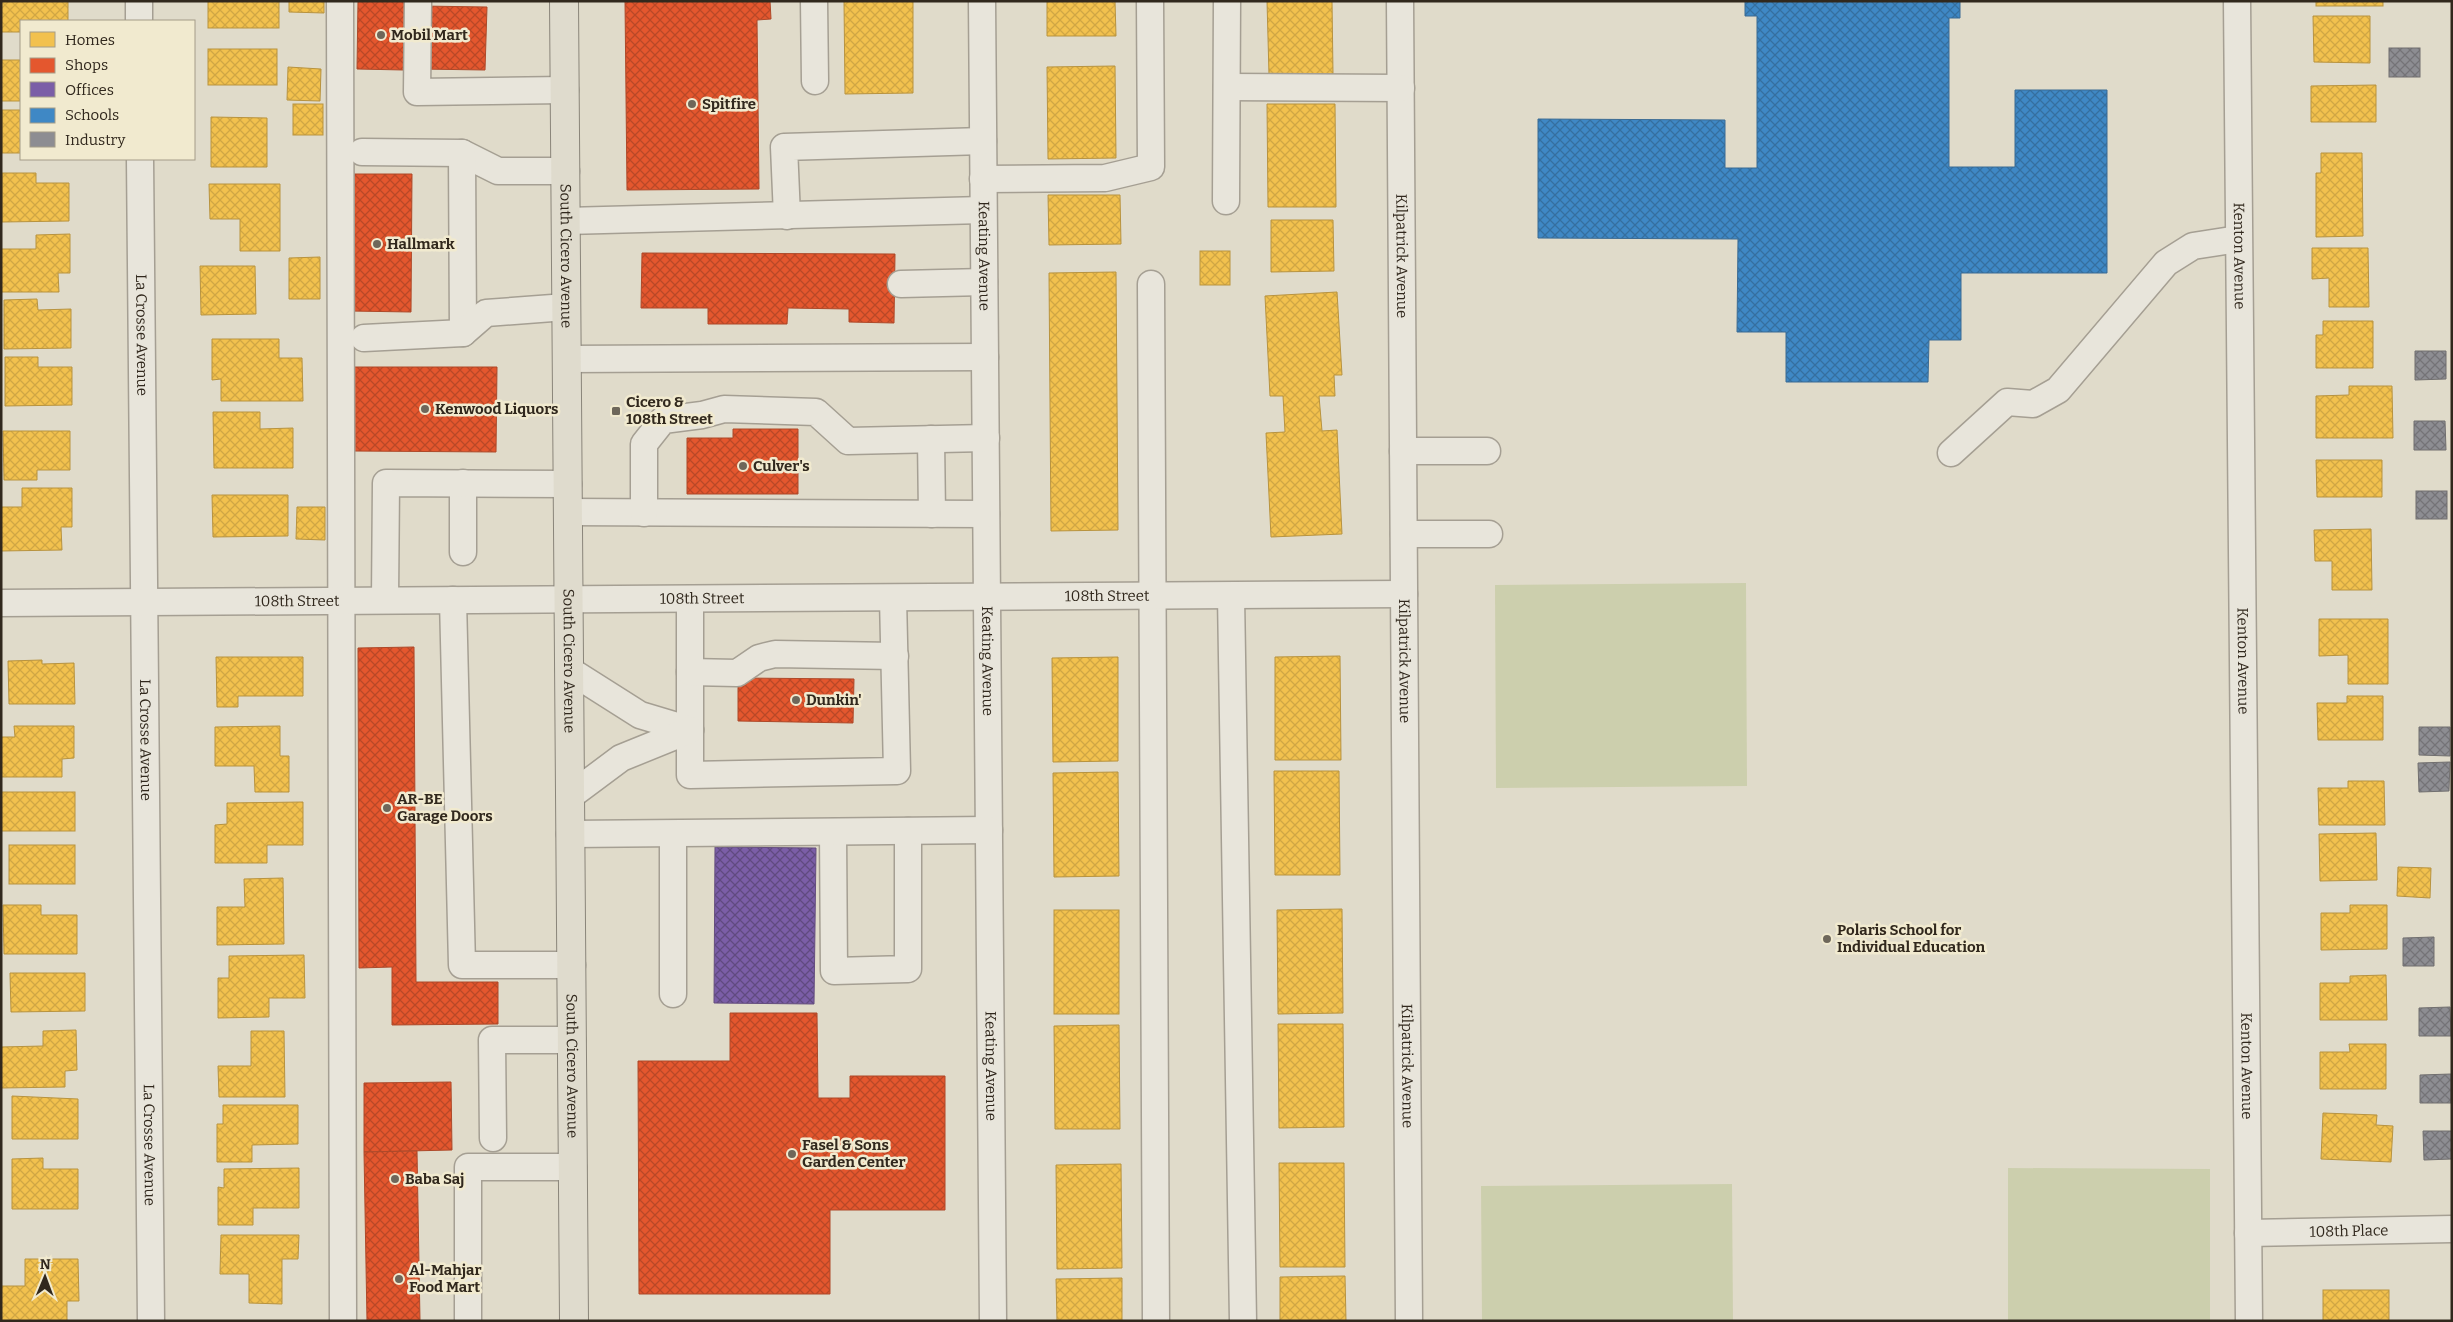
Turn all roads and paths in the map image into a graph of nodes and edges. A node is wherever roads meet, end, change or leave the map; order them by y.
1 (138, 1) edge
2 (340, 1) edge
3 (418, 1) edge
4 (564, 1) edge
5 (814, 1) edge
6 (982, 1) edge
7 (1150, 1) edge
8 (1227, 1) edge
9 (1400, 1) edge
10 (2237, 1) edge
11 (139, 20) edge
12 (815, 81) dead end
13 (1226, 87) junction
14 (1401, 88) junction
15 (565, 90) junction
16 (983, 141) junction
17 (362, 152) dead end
18 (462, 153) junction
19 (140, 160) edge
20 (566, 172) junction
21 (983, 179) junction
22 (1226, 202) dead end
23 (983, 210) junction
24 (787, 216) junction
25 (566, 221) junction
26 (2238, 238) junction
27 (984, 282) junction
28 (901, 284) dead end
29 (1151, 284) dead end
30 (566, 307) junction
31 (463, 333) junction
32 (364, 338) dead end
33 (985, 357) junction
34 (567, 359) junction
35 (986, 438) junction
36 (931, 439) junction
37 (1403, 451) junction
38 (1487, 451) dead end
39 (1952, 453) dead end
40 (463, 483) junction
41 (568, 484) junction
42 (568, 512) junction
43 (644, 513) junction
44 (932, 514) junction
45 (986, 514) junction
46 (1404, 534) junction
47 (1489, 534) dead end
48 (463, 552) dead end
49 (1404, 594) junction
50 (1232, 596) junction
51 (1153, 597) junction
52 (893, 598) junction
53 (987, 598) junction
54 (569, 599) junction
55 (690, 599) junction
56 (342, 600) junction
57 (385, 600) junction
58 (453, 600) junction
59 (145, 602) junction
60 (1, 603) edge
61 (894, 656) junction
62 (570, 670) junction
63 (690, 672) junction
64 (690, 730) junction
65 (570, 796) junction
66 (989, 830) junction
67 (908, 831) junction
68 (833, 832) junction
69 (570, 834) junction
70 (673, 834) junction
71 (572, 965) junction
72 (673, 994) dead end
73 (572, 1040) junction
74 (493, 1138) dead end
75 (573, 1167) junction
76 (2452, 1229) edge
77 (2248, 1232) junction
78 (151, 1321) edge
79 (343, 1321) edge
80 (468, 1321) edge
81 (574, 1321) edge
82 (993, 1321) edge
83 (1156, 1321) edge
84 (1243, 1321) edge
85 (1409, 1321) edge
86 (2249, 1321) edge

1 - 11 street
2 - 56 street
3 - 15 street
4 - 15 main road, South Cicero Avenue
5 - 12 street
6 - 16 street, Keating Avenue
7 - 21 street
8 - 13 street
9 - 14 street, Kilpatrick Avenue
10 - 26 street, Kenton Avenue
13 - 14 street
13 - 22 street
14 - 37 street, Kilpatrick Avenue
15 - 20 main road, South Cicero Avenue
16 - 21 street, Keating Avenue
16 - 24 street
17 - 18 street
18 - 20 street
18 - 31 street
19 - 59 street, La Crosse Avenue
20 - 25 main road, South Cicero Avenue
21 - 23 street, Keating Avenue
23 - 24 street
23 - 27 street, Keating Avenue
24 - 25 street
25 - 30 main road, South Cicero Avenue
26 - 39 street
26 - 77 street, Kenton Avenue
27 - 28 street
27 - 33 street, Keating Avenue
29 - 51 street
30 - 31 street
30 - 34 main road, South Cicero Avenue
31 - 32 street
33 - 34 street
33 - 35 street, Keating Avenue
34 - 41 main road, South Cicero Avenue
35 - 36 street
35 - 45 street, Keating Avenue
36 - 43 street
36 - 44 street
37 - 38 street
37 - 46 street, Kilpatrick Avenue
40 - 41 street
40 - 48 street
40 - 57 street
41 - 42 main road, South Cicero Avenue
42 - 43 street
42 - 54 main road, South Cicero Avenue
43 - 44 street
44 - 45 street
45 - 53 street, Keating Avenue
46 - 47 street
46 - 49 street, Kilpatrick Avenue
49 - 50 street, 108th Street
49 - 85 street, Kilpatrick Avenue
50 - 51 street, 108th Street
50 - 84 street
51 - 53 street, 108th Street
51 - 83 street
52 - 53 street, 108th Street
52 - 55 street, 108th Street
52 - 61 street
53 - 66 street, Keating Avenue
54 - 55 street, 108th Street
54 - 58 street, 108th Street
54 - 62 main road, South Cicero Avenue
55 - 63 street
56 - 57 street, 108th Street
56 - 59 street, 108th Street
56 - 79 street
57 - 58 street, 108th Street
58 - 71 street
59 - 60 street, 108th Street
59 - 78 street, La Crosse Avenue
61 - 63 street
61 - 64 street
62 - 64 street
62 - 65 main road, South Cicero Avenue
63 - 64 street
64 - 65 street
65 - 69 main road, South Cicero Avenue
66 - 67 street
66 - 82 street, Keating Avenue
67 - 68 street
67 - 68 street
68 - 70 street
69 - 70 street
69 - 71 main road, South Cicero Avenue
70 - 72 street
71 - 73 main road, South Cicero Avenue
73 - 74 street
73 - 75 main road, South Cicero Avenue
75 - 80 street
75 - 81 main road, South Cicero Avenue
76 - 77 street, 108th Place
77 - 86 street, Kenton Avenue

